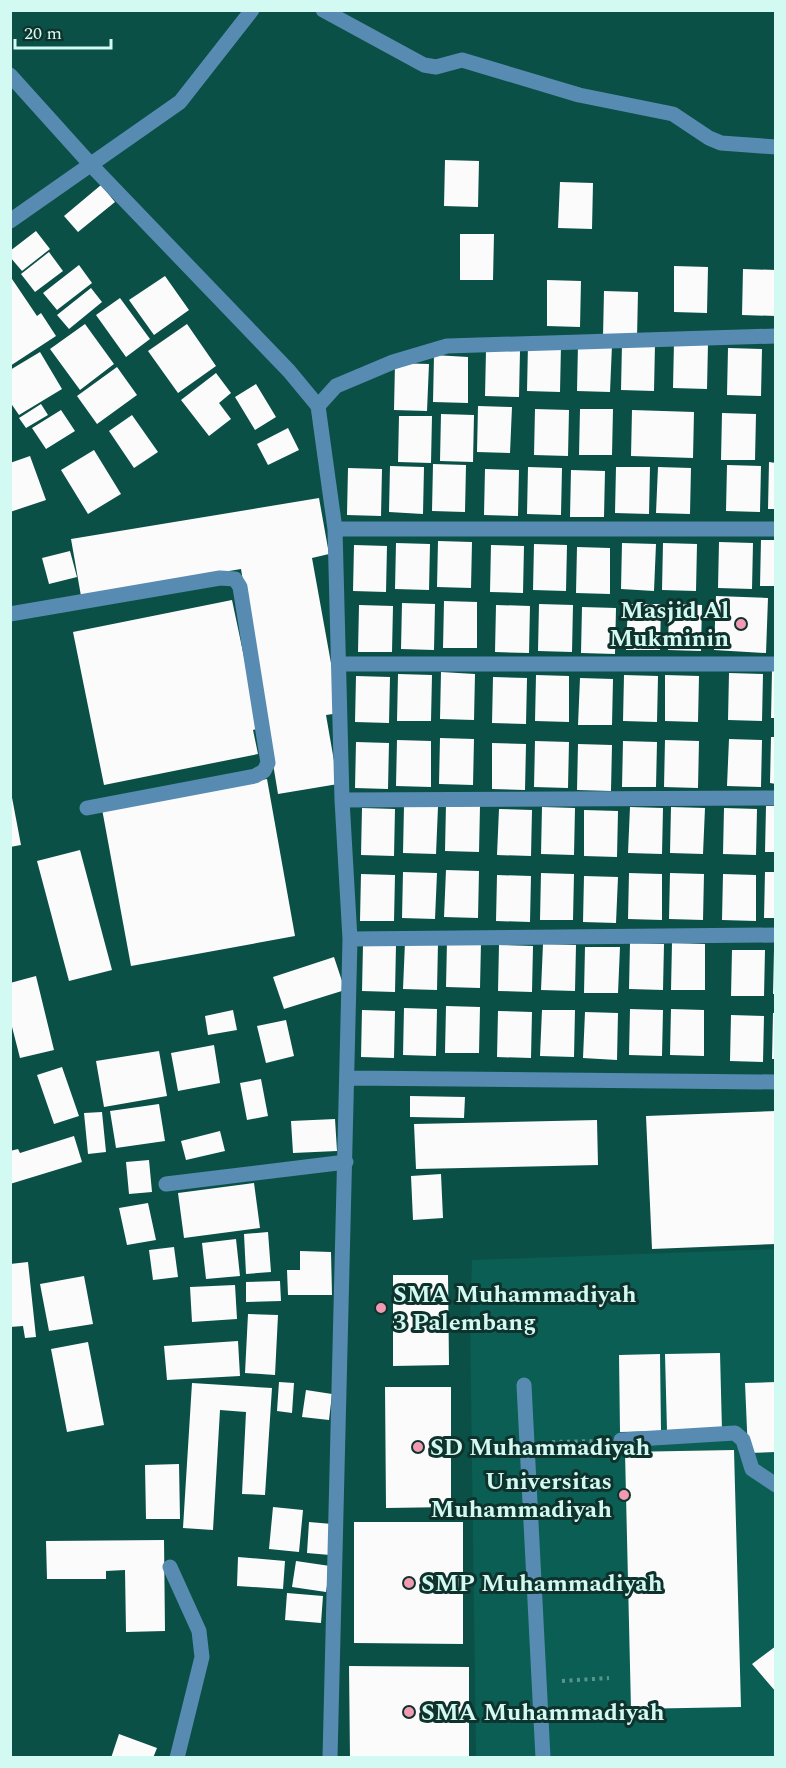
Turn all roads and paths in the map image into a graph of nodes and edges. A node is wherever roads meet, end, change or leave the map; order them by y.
1 (252, 10) edge
2 (323, 10) edge
3 (10, 75) edge
4 (776, 147) edge
5 (92, 166) junction
6 (10, 221) edge
7 (776, 336) edge
8 (318, 406) junction
9 (776, 529) edge
10 (335, 530) junction
11 (10, 614) edge
12 (340, 664) junction
13 (776, 664) edge
14 (776, 798) edge
15 (342, 800) junction
16 (87, 808) dead end
17 (776, 935) edge
18 (350, 939) junction
19 (348, 1078) junction
20 (776, 1082) edge
21 (346, 1162) junction
22 (166, 1184) dead end
23 (524, 1385) dead end
24 (621, 1440) joint
25 (552, 1442) dead end
26 (776, 1485) edge
27 (170, 1567) dead end
28 (609, 1678) dead end
29 (539, 1683) junction
30 (177, 1758) edge
31 (330, 1758) edge
32 (543, 1758) edge

1 - 5 street
2 - 4 street
3 - 5 street
5 - 6 street
5 - 8 street
7 - 8 street
8 - 10 street
9 - 10 street
10 - 12 street
11 - 16 street
12 - 13 street
12 - 15 street
14 - 15 street
15 - 18 street
17 - 18 street
18 - 19 street
19 - 20 street
19 - 21 street
21 - 22 street
21 - 31 street
23 - 29 street
24 - 25 path
24 - 26 street
27 - 30 street
28 - 29 path
29 - 32 street

